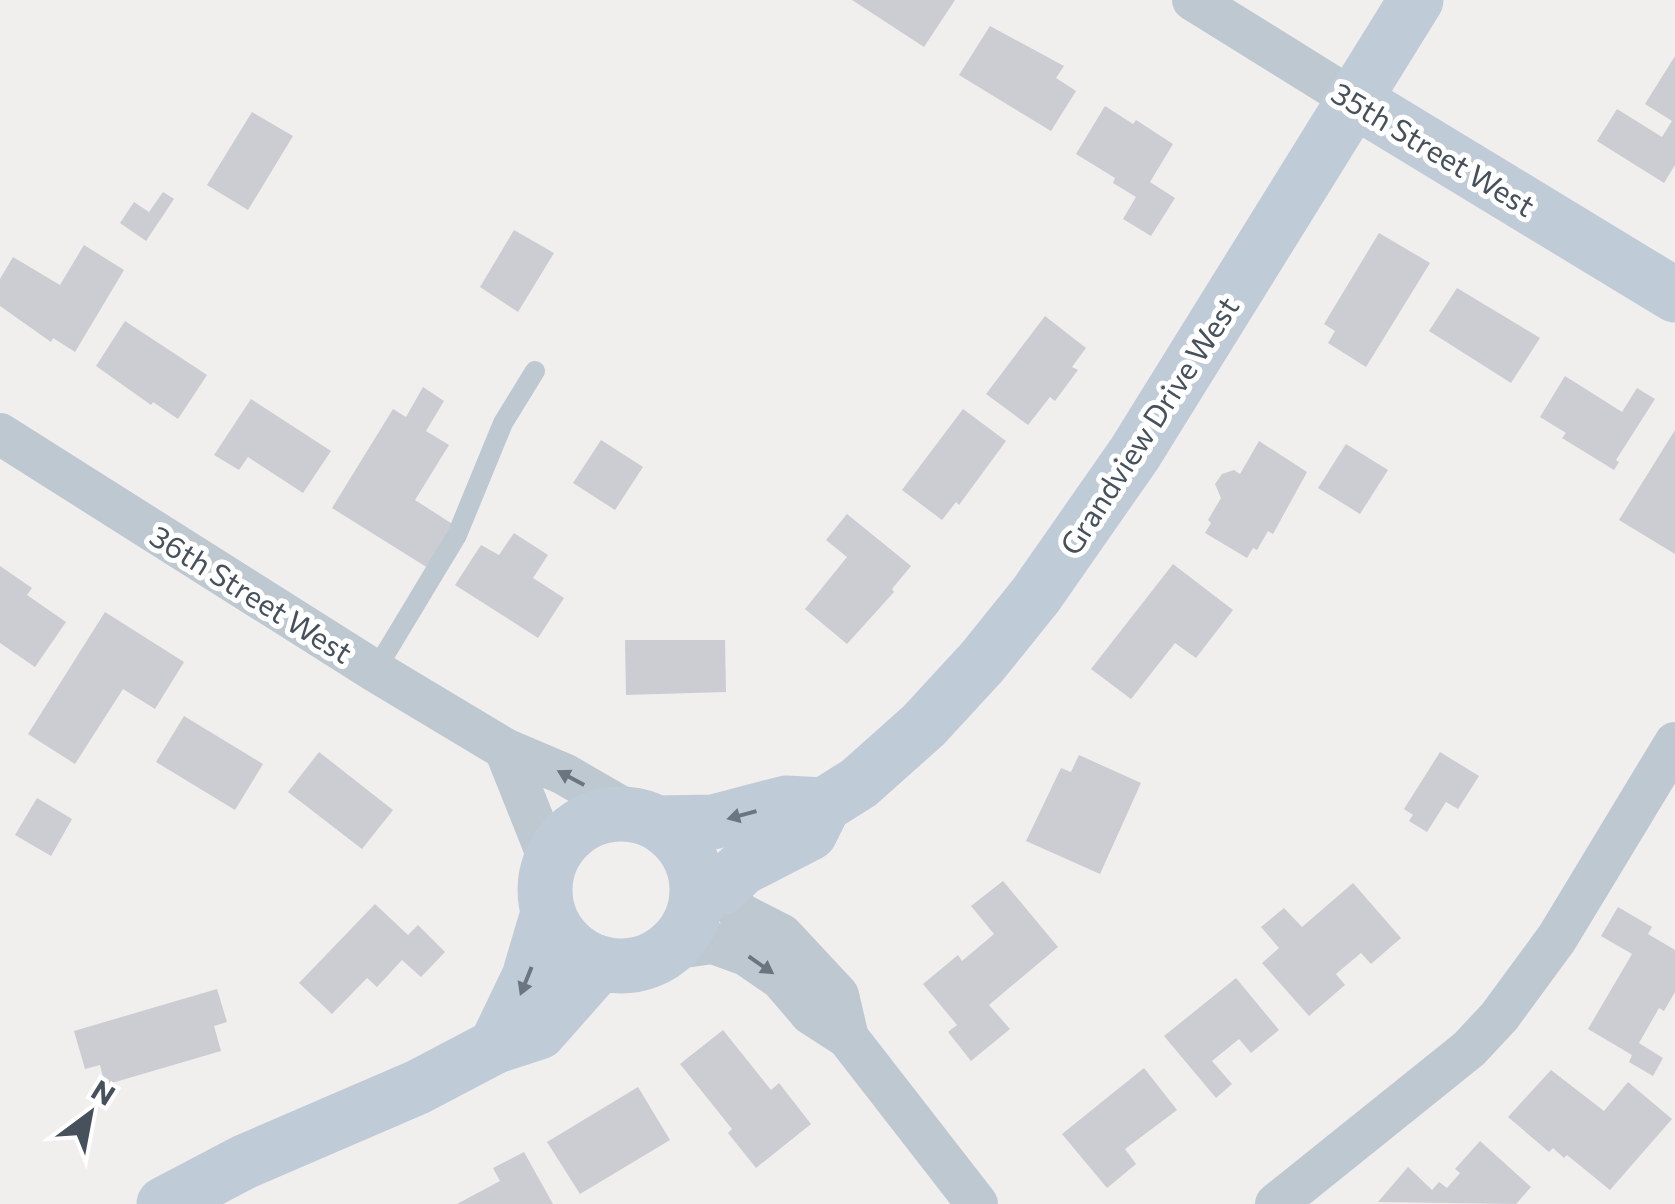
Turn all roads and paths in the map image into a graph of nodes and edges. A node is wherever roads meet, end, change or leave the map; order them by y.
1 (1193, 0) edge
2 (1416, 0) edge
3 (1354, 100) junction
4 (1675, 296) edge
5 (535, 372) dead end
6 (0, 434) edge
7 (375, 671) junction
8 (1675, 743) edge
9 (505, 749) junction
10 (824, 805) junction
11 (646, 819) junction
12 (710, 886) junction
13 (549, 888) junction
14 (670, 949) junction
15 (600, 963) junction
16 (848, 1038) junction
17 (496, 1046) junction
18 (164, 1204) edge
19 (978, 1204) edge
20 (1276, 1204) edge

1 - 3 street, 35th Street West
2 - 3 street, Grandview Drive West
3 - 4 street, 35th Street West
3 - 10 street, Grandview Drive West
5 - 7 lane
6 - 7 street, 36th Street West
7 - 9 street, 36th Street West
8 - 20 street
11 -> 9 street, 36th Street West
9 - 13 street
10 -> 11 street
10 - 12 street, Grandview Drive West
11 - 12 street
11 - 13 street
12 - 14 street
12 - 16 street
13 - 15 street
13 -> 17 street
14 - 15 street
14 -> 16 street
15 - 17 street
16 - 19 street
17 - 18 street

